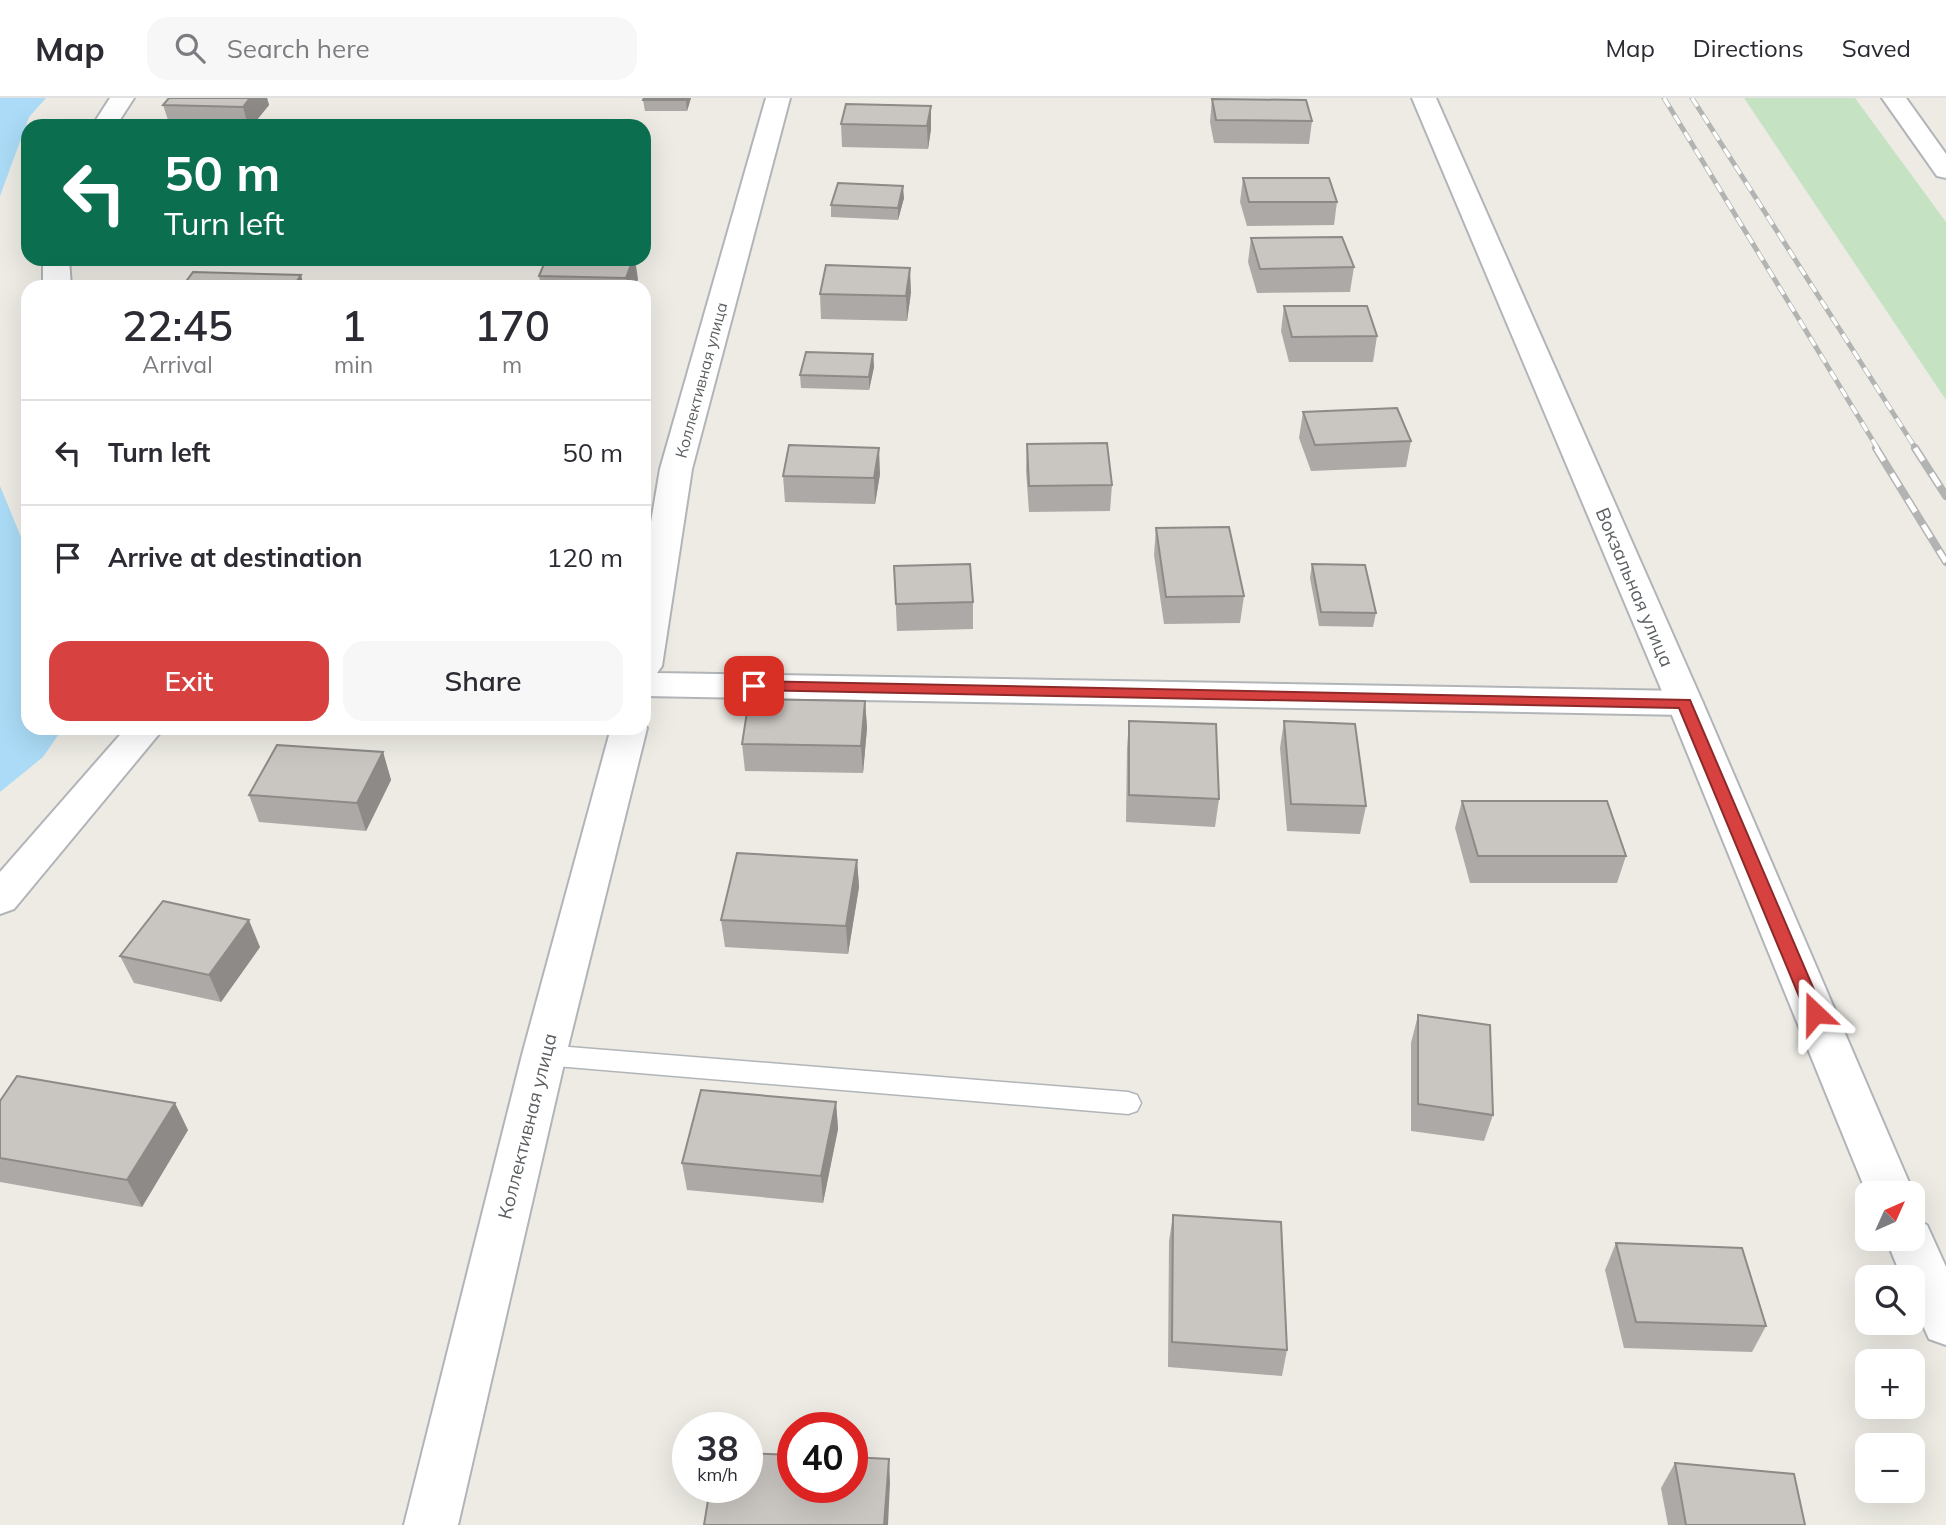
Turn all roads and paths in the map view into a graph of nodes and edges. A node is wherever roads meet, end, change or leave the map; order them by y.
1 (122, 98) edge
2 (778, 98) edge
3 (1424, 98) edge
4 (1894, 98) edge
5 (108, 119) edge
6 (1920, 136) junction
7 (1946, 137) edge
8 (1946, 171) edge
9 (651, 623) edge
10 (651, 684) edge
11 (1685, 704) junction
12 (140, 735) edge
13 (627, 735) edge
14 (0, 899) edge
15 (544, 1055) junction
16 (1128, 1103) dead end
17 (1886, 1181) edge
18 (1915, 1251) edge
19 (1946, 1323) edge
20 (431, 1525) edge

1 - 5 street
2 - 9 street, Коллективная улица
3 - 11 street, Вокзальная улица
4 - 6 street
6 - 7 street
6 - 8 street
10 - 11 street
11 - 17 street, Вокзальная улица
12 - 14 street
13 - 15 street, Коллективная улица
15 - 16 lane
15 - 20 street, Коллективная улица
18 - 19 street

